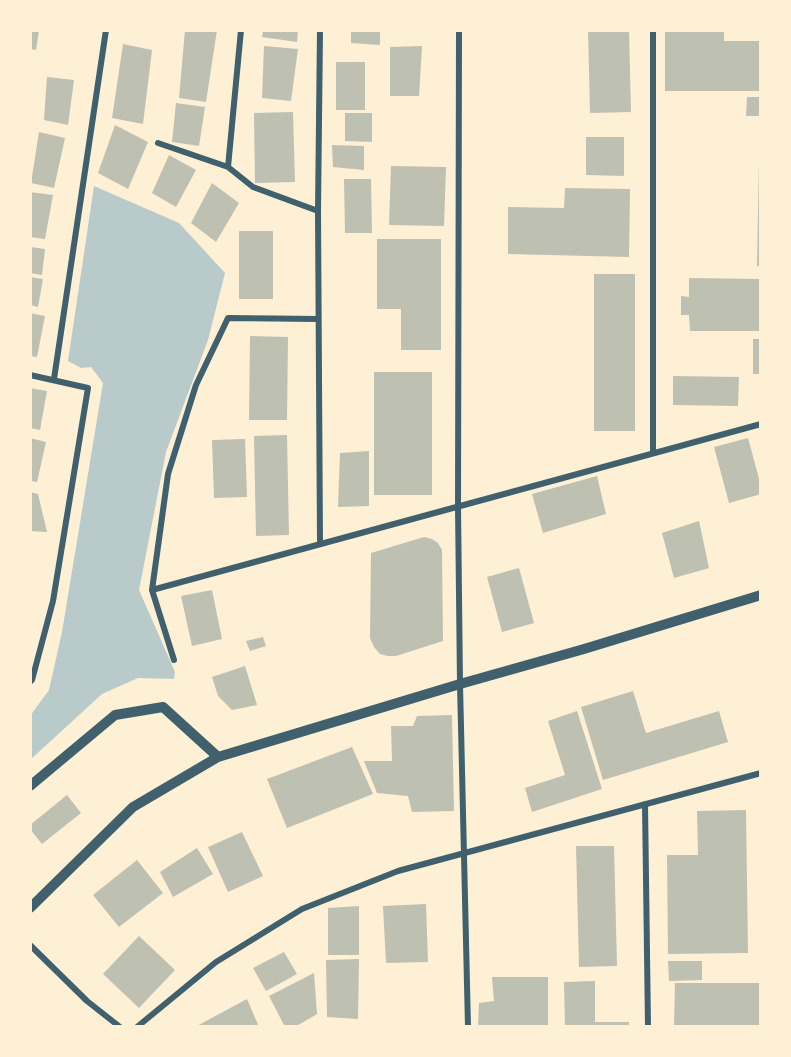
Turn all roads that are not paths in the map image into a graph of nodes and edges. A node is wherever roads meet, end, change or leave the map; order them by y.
1 (106, 30) edge
2 (241, 30) edge
3 (320, 30) edge
4 (459, 30) edge
5 (653, 30) edge
6 (158, 143) dead end
7 (228, 167) junction
8 (318, 211) junction
9 (318, 319) junction
10 (30, 375) edge
11 (54, 379) junction
12 (761, 424) edge
13 (653, 453) junction
14 (458, 507) junction
15 (320, 544) junction
16 (152, 590) junction
17 (761, 595) edge
18 (174, 660) dead end
19 (30, 682) edge
20 (460, 684) junction
21 (218, 757) junction
22 (761, 773) edge
23 (30, 786) edge
24 (645, 804) junction
25 (464, 852) junction
26 (30, 908) edge
27 (30, 945) edge
28 (120, 1027) edge
29 (137, 1027) edge
30 (468, 1027) edge
31 (648, 1027) edge

1 - 11 street
2 - 7 street
3 - 8 street
4 - 14 street
5 - 13 street
6 - 7 street
7 - 8 street
8 - 9 street
9 - 15 street
9 - 16 street
10 - 11 street
11 - 19 street
12 - 13 street
13 - 14 street
14 - 15 street
14 - 20 street
15 - 16 street
16 - 18 street
17 - 20 street
20 - 21 street
20 - 25 street
21 - 23 street
21 - 26 street
22 - 24 street
24 - 25 street
24 - 31 street
25 - 29 street
25 - 30 street
27 - 28 street

